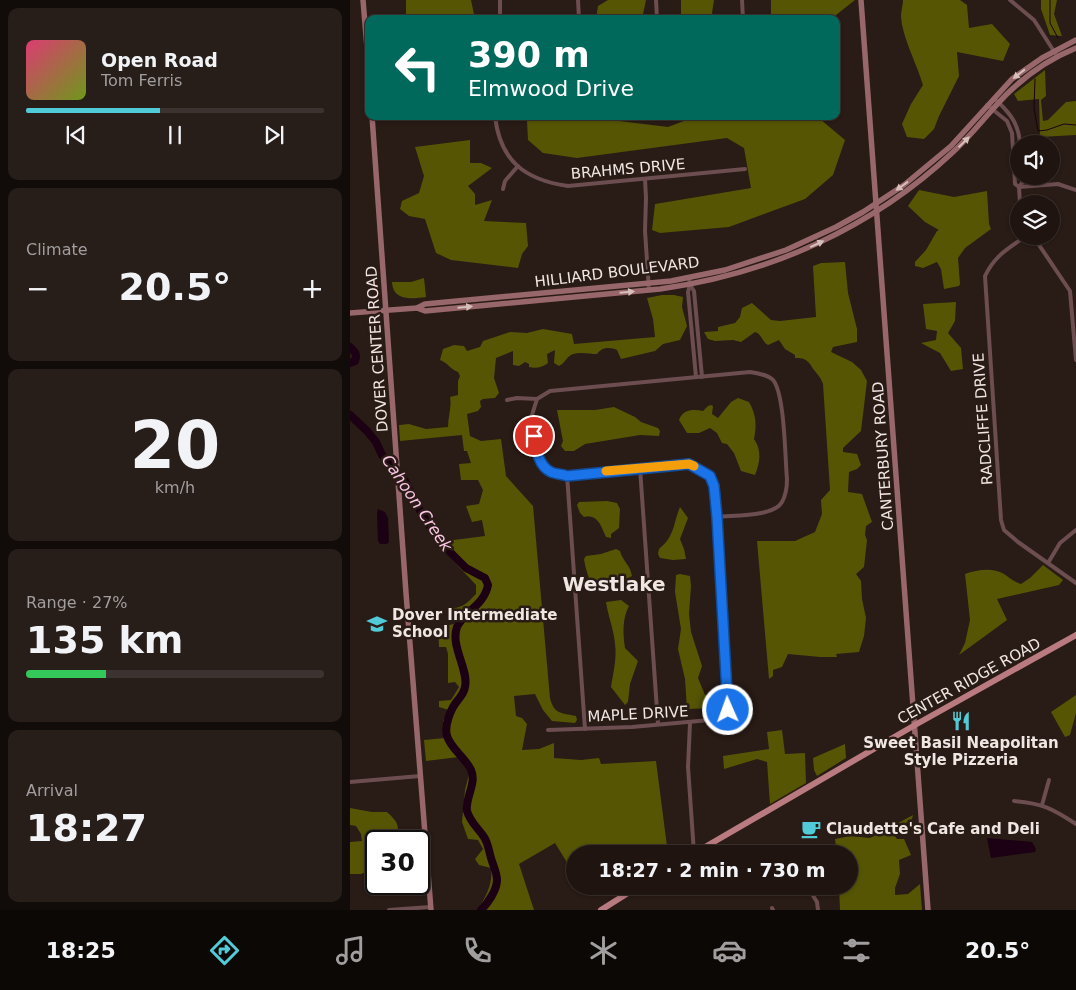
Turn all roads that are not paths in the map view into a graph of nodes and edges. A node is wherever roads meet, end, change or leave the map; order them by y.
1 (363, 0) edge
2 (500, 0) edge
3 (578, 0) edge
4 (656, 0) edge
5 (742, 0) edge
6 (861, 0) edge
7 (1010, 0) edge
8 (500, 15) edge
9 (579, 15) edge
10 (657, 15) edge
11 (744, 15) edge
12 (365, 24) edge
13 (1076, 40) edge
14 (1076, 48) edge
15 (1055, 54) junction
16 (994, 98) junction
17 (999, 103) junction
18 (987, 105) junction
19 (993, 110) junction
20 (372, 120) edge
21 (496, 120) edge
22 (1018, 135) edge
23 (518, 166) junction
24 (745, 170) dead end
25 (645, 179) junction
26 (1019, 187) junction
27 (503, 189) dead end
28 (1076, 190) edge
29 (1019, 195) edge
30 (877, 203) junction
31 (878, 211) junction
32 (1013, 245) edge
33 (1040, 245) edge
34 (689, 278) junction
35 (690, 285) junction
36 (649, 287) junction
37 (386, 311) junction
38 (350, 313) edge
39 (1076, 360) edge
40 (702, 376) junction
41 (696, 377) junction
42 (537, 398) junction
43 (507, 400) dead end
44 (640, 468) junction
45 (567, 476) junction
46 (717, 517) junction
47 (1076, 530) edge
48 (1048, 562) junction
49 (1076, 583) edge
50 (1076, 634) edge
51 (690, 723) junction
52 (658, 724) junction
53 (914, 726) junction
54 (585, 728) junction
55 (548, 730) dead end
56 (420, 776) junction
57 (1049, 780) dead end
58 (350, 782) edge
59 (1014, 801) dead end
60 (1042, 805) junction
61 (1076, 824) edge
62 (693, 845) edge
63 (709, 845) edge
64 (624, 895) edge
65 (813, 895) edge
66 (430, 908) edge
67 (389, 910) edge
68 (600, 910) edge
69 (818, 910) edge
70 (928, 910) edge

1 - 12 street
2 - 8 street
3 - 9 street
4 - 10 street
5 - 11 street
6 - 30 street, CANTERBURY ROAD
7 - 15 street
13 - 15 street, HILLIARD BOULEVARD
14 - 15 street, HILLIARD BOULEVARD
15 -> 16 street, HILLIARD BOULEVARD
15 - 17 street, HILLIARD BOULEVARD
16 - 17 street
16 - 18 street, HILLIARD BOULEVARD
17 - 19 street, HILLIARD BOULEVARD
17 - 22 street
18 - 19 street
18 -> 30 street, HILLIARD BOULEVARD
19 - 26 street
31 -> 19 street, HILLIARD BOULEVARD
20 - 37 street, DOVER CENTER ROAD
21 - 23 street
23 - 25 street, BRAHMS DRIVE
23 - 27 street
24 - 25 street, BRAHMS DRIVE
25 - 36 street
26 - 28 street
26 - 29 street
30 - 31 street, CANTERBURY ROAD
30 - 34 street, HILLIARD BOULEVARD
35 -> 31 street, HILLIARD BOULEVARD
31 - 53 street, CANTERBURY ROAD
32 - 48 street, RADCLIFFE DRIVE
33 - 39 street
34 - 35 street
34 - 36 street, HILLIARD BOULEVARD
35 - 36 street, HILLIARD BOULEVARD
35 - 40 street
35 - 41 street
36 - 37 street, HILLIARD BOULEVARD
37 - 38 street, HILLIARD BOULEVARD
37 - 56 street, DOVER CENTER ROAD
40 - 41 street
40 - 46 street
41 - 42 street
42 - 43 street
42 - 45 street
44 - 45 street
44 - 46 street
44 - 52 street
45 - 54 street
46 - 51 street, MAPLE DRIVE
47 - 48 street
48 - 49 street, RADCLIFFE DRIVE
50 - 53 main road, CENTER RIDGE ROAD
51 - 52 street, MAPLE DRIVE
51 - 62 street
52 - 54 street, MAPLE DRIVE
53 - 63 main road, CENTER RIDGE ROAD
53 - 70 street, CANTERBURY ROAD
54 - 55 street, MAPLE DRIVE
56 - 58 street
56 - 66 street, DOVER CENTER ROAD
57 - 60 street
59 - 60 street
60 - 61 street
64 - 68 main road
65 - 69 street
66 - 67 street

